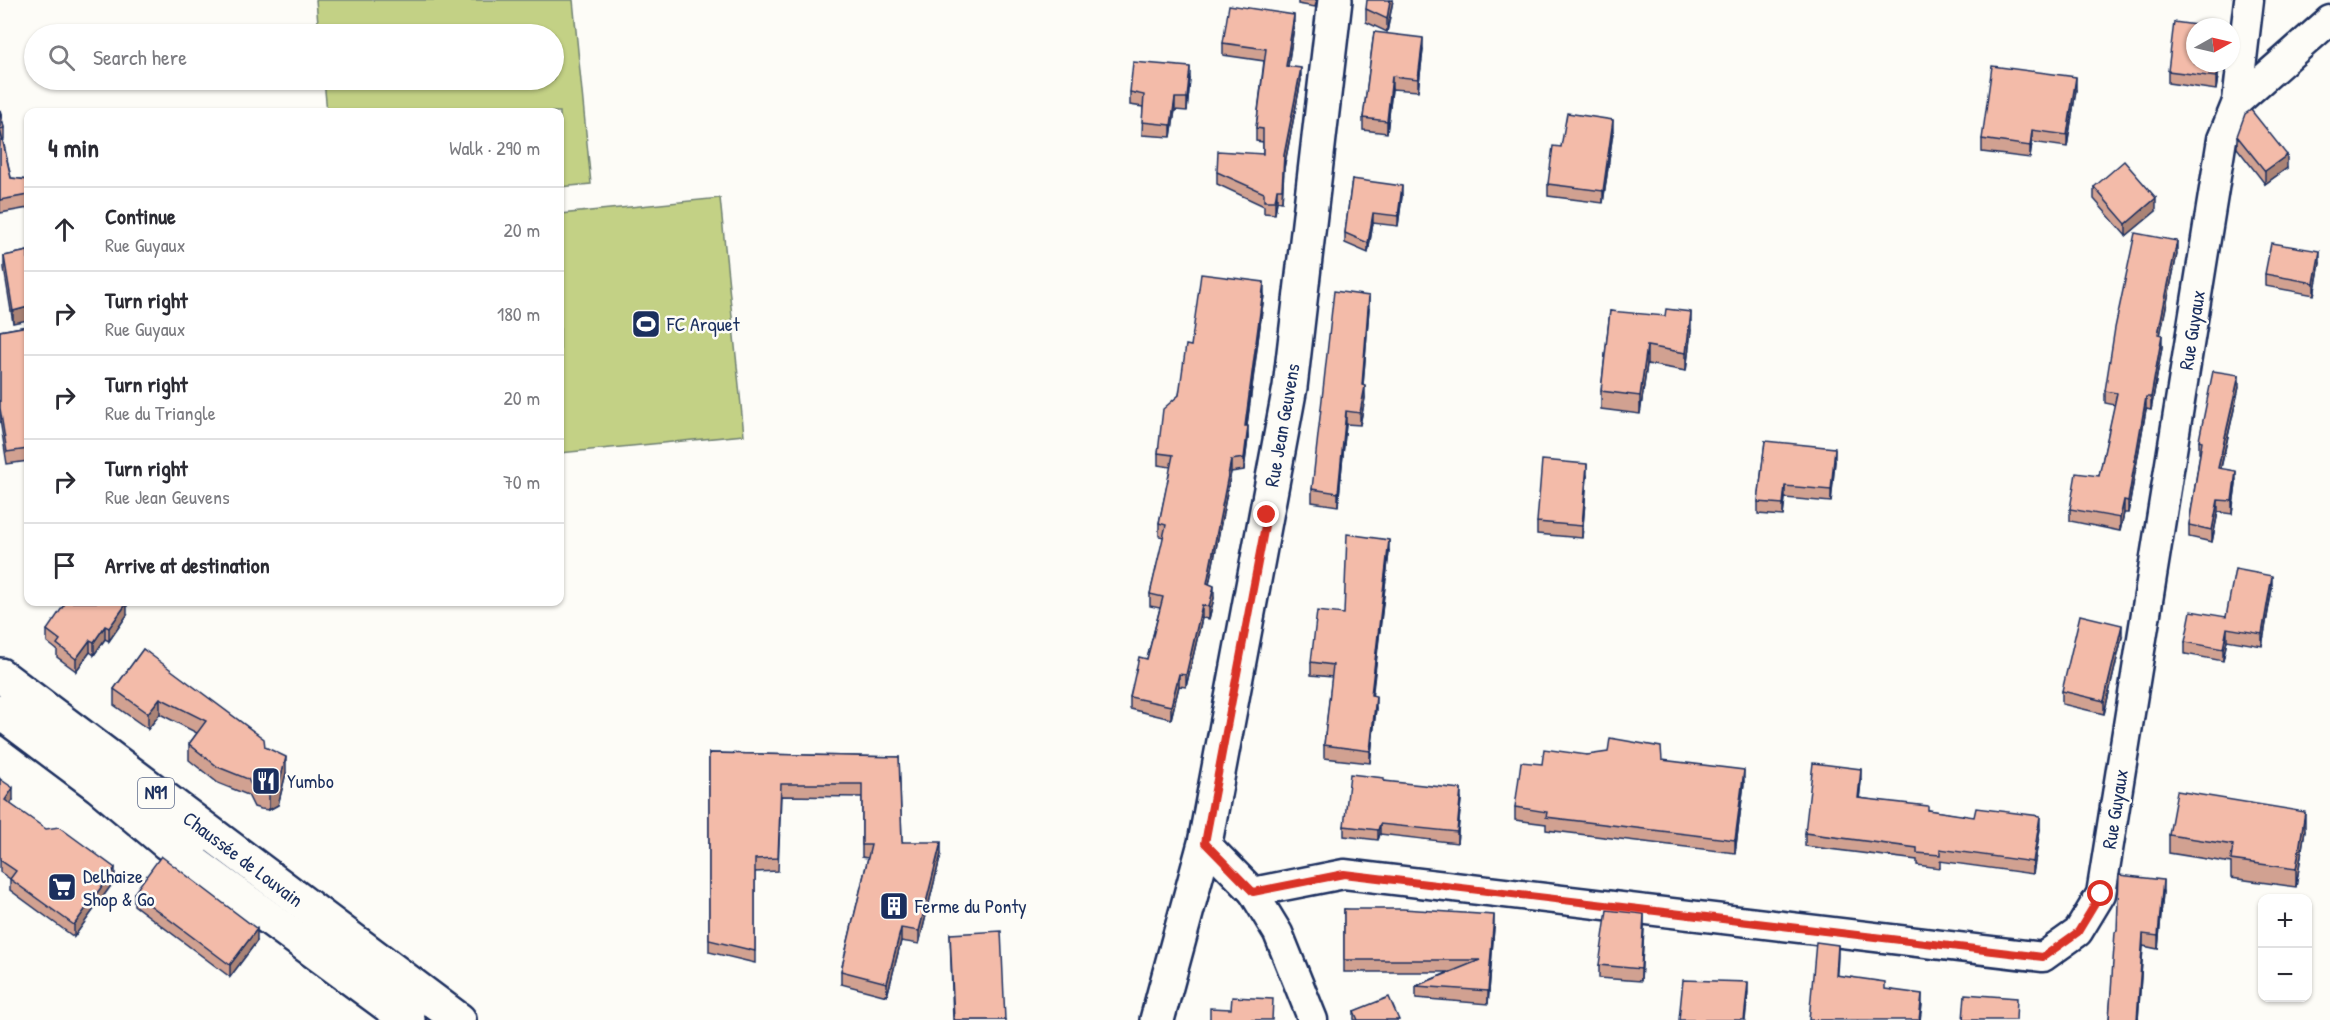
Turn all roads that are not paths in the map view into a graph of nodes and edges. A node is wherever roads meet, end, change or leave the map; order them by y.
1 (1335, 0) edge
2 (2249, 0) edge
3 (2330, 20) edge
4 (2237, 102) junction
5 (0, 675) edge
6 (8, 709) edge
7 (59, 737) dead end
8 (146, 805) dead end
9 (1205, 843) junction
10 (208, 854) dead end
11 (1253, 892) junction
12 (360, 969) dead end
13 (407, 1019) edge
14 (459, 1020) edge
15 (1156, 1020) edge
16 (1313, 1020) edge

1 - 9 main road, Rue Jean Geuvens
2 - 4 street
3 - 4 street
4 - 11 street, Rue Guyaux
5 - 14 main road, Chaussée de Louvain / N91
6 - 7 lane, Chaussée de Louvain / N91
6 - 13 main road, Chaussée de Louvain / N91
8 - 10 lane, Chaussée de Louvain / N91
9 - 11 street
9 - 15 main road, Rue Jean Geuvens
11 - 16 street
12 - 13 lane

